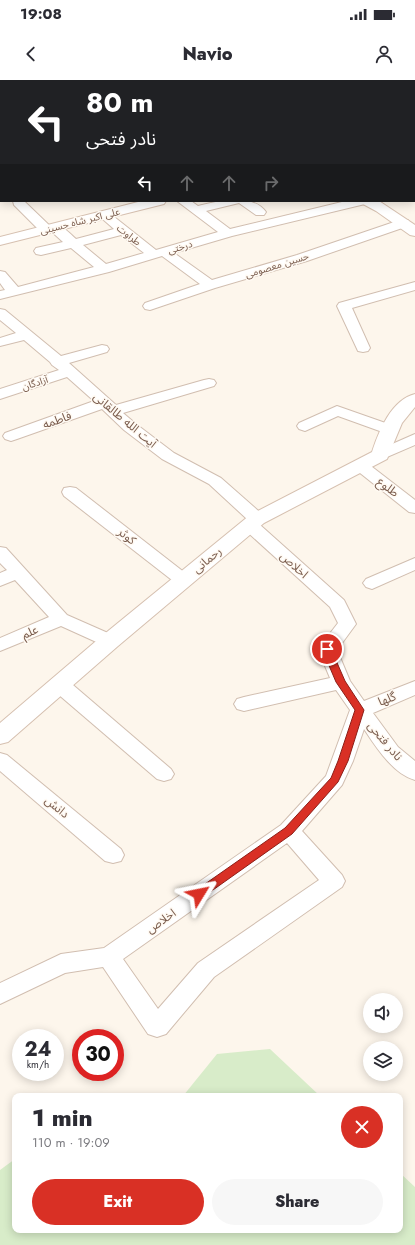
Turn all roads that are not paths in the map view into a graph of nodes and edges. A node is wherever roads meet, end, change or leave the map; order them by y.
1 (18, 202) dead end
2 (149, 202) edge
3 (185, 202) edge
4 (230, 202) edge
5 (245, 202) edge
6 (357, 202) edge
7 (370, 202) edge
8 (393, 202) edge
9 (139, 203) edge
10 (196, 210) junction
11 (260, 212) dead end
12 (104, 215) junction
13 (411, 224) edge
14 (51, 229) junction
15 (123, 231) junction
16 (228, 233) junction
17 (0, 241) edge
18 (74, 243) junction
19 (42, 251) dead end
20 (159, 254) junction
21 (104, 269) junction
22 (0, 275) edge
23 (210, 285) junction
24 (415, 286) edge
25 (15, 292) junction
26 (0, 295) edge
27 (150, 306) dead end
28 (0, 313) edge
29 (25, 334) junction
30 (0, 342) edge
31 (102, 348) dead end
32 (363, 348) dead end
33 (57, 362) junction
34 (70, 371) junction
35 (209, 383) dead end
36 (0, 394) edge
37 (415, 399) edge
38 (108, 407) junction
39 (306, 426) dead end
40 (388, 429) junction
41 (11, 436) dead end
42 (415, 440) edge
43 (380, 455) junction
44 (361, 466) junction
45 (70, 492) dead end
46 (415, 508) edge
47 (253, 522) junction
48 (0, 552) edge
49 (415, 563) edge
50 (18, 572) junction
51 (0, 580) edge
52 (183, 580) junction
53 (372, 583) dead end
54 (338, 604) joint
55 (61, 619) junction
56 (110, 641) junction
57 (0, 645) edge
58 (341, 682) junction
59 (59, 684) junction
60 (415, 688) edge
61 (244, 704) dead end
62 (360, 710) junction
63 (0, 736) edge
64 (0, 760) edge
65 (415, 773) edge
66 (164, 774) dead end
67 (289, 831) junction
68 (113, 855) dead end
69 (109, 957) junction
70 (0, 994) edge

1 - 14 street
2 - 9 street, علی اکبر شاه حسینی
3 - 10 street
4 - 10 street
5 - 11 street
6 - 16 street, درختی
7 - 13 street
8 - 13 street
9 - 12 street, علی اکبر شاه حسینی
10 - 16 street
12 - 14 street, علی اکبر شاه حسینی
12 - 15 street, طراوت
13 - 23 street, حسین معصومی
14 - 17 street, علی اکبر شاه حسینی
14 - 18 street
15 - 18 street
15 - 20 street, طراوت
16 - 20 street, درختی
18 - 19 street
18 - 21 street
20 - 21 street, درختی
20 - 23 street, طراوت
21 - 25 street, درختی
22 - 25 street
23 - 27 street, حسین معصومی
24 - 32 street
25 - 26 street, درختی
28 - 29 street, آیت الله طالقانی
29 - 30 street
29 - 33 street, آیت الله طالقانی
31 - 33 street
33 - 34 street, آیت الله طالقانی
34 - 36 street, آزادگان
34 - 38 street, آیت الله طالقانی
35 - 38 street, فاطمه
37 - 40 street
38 - 41 street, فاطمه
38 - 47 street, آیت الله طالقانی
39 - 40 street
40 - 43 street
42 - 43 street
43 - 44 street, رحمانی
44 - 46 street, طلوع
44 - 47 street, رحمانی
45 - 52 street, کوثر
47 - 52 street, رحمانی
47 - 54 street, اخلاص
48 - 50 street
49 - 53 street
50 - 51 street
50 - 55 street
52 - 56 street, رحمانی
54 - 58 street, نادر فتحی
55 - 56 street
55 - 57 street, علم
56 - 59 street, رحمانی
58 - 61 street
58 - 62 street, نادر فتحی
59 - 63 street, رحمانی
59 - 66 street
60 - 62 street, گلها
62 - 65 street, نادر فتحی
62 - 67 street, اخلاص
64 - 68 street, دانش
67 - 69 street, اخلاص
67 - 69 street
69 - 70 street, اخلاص

